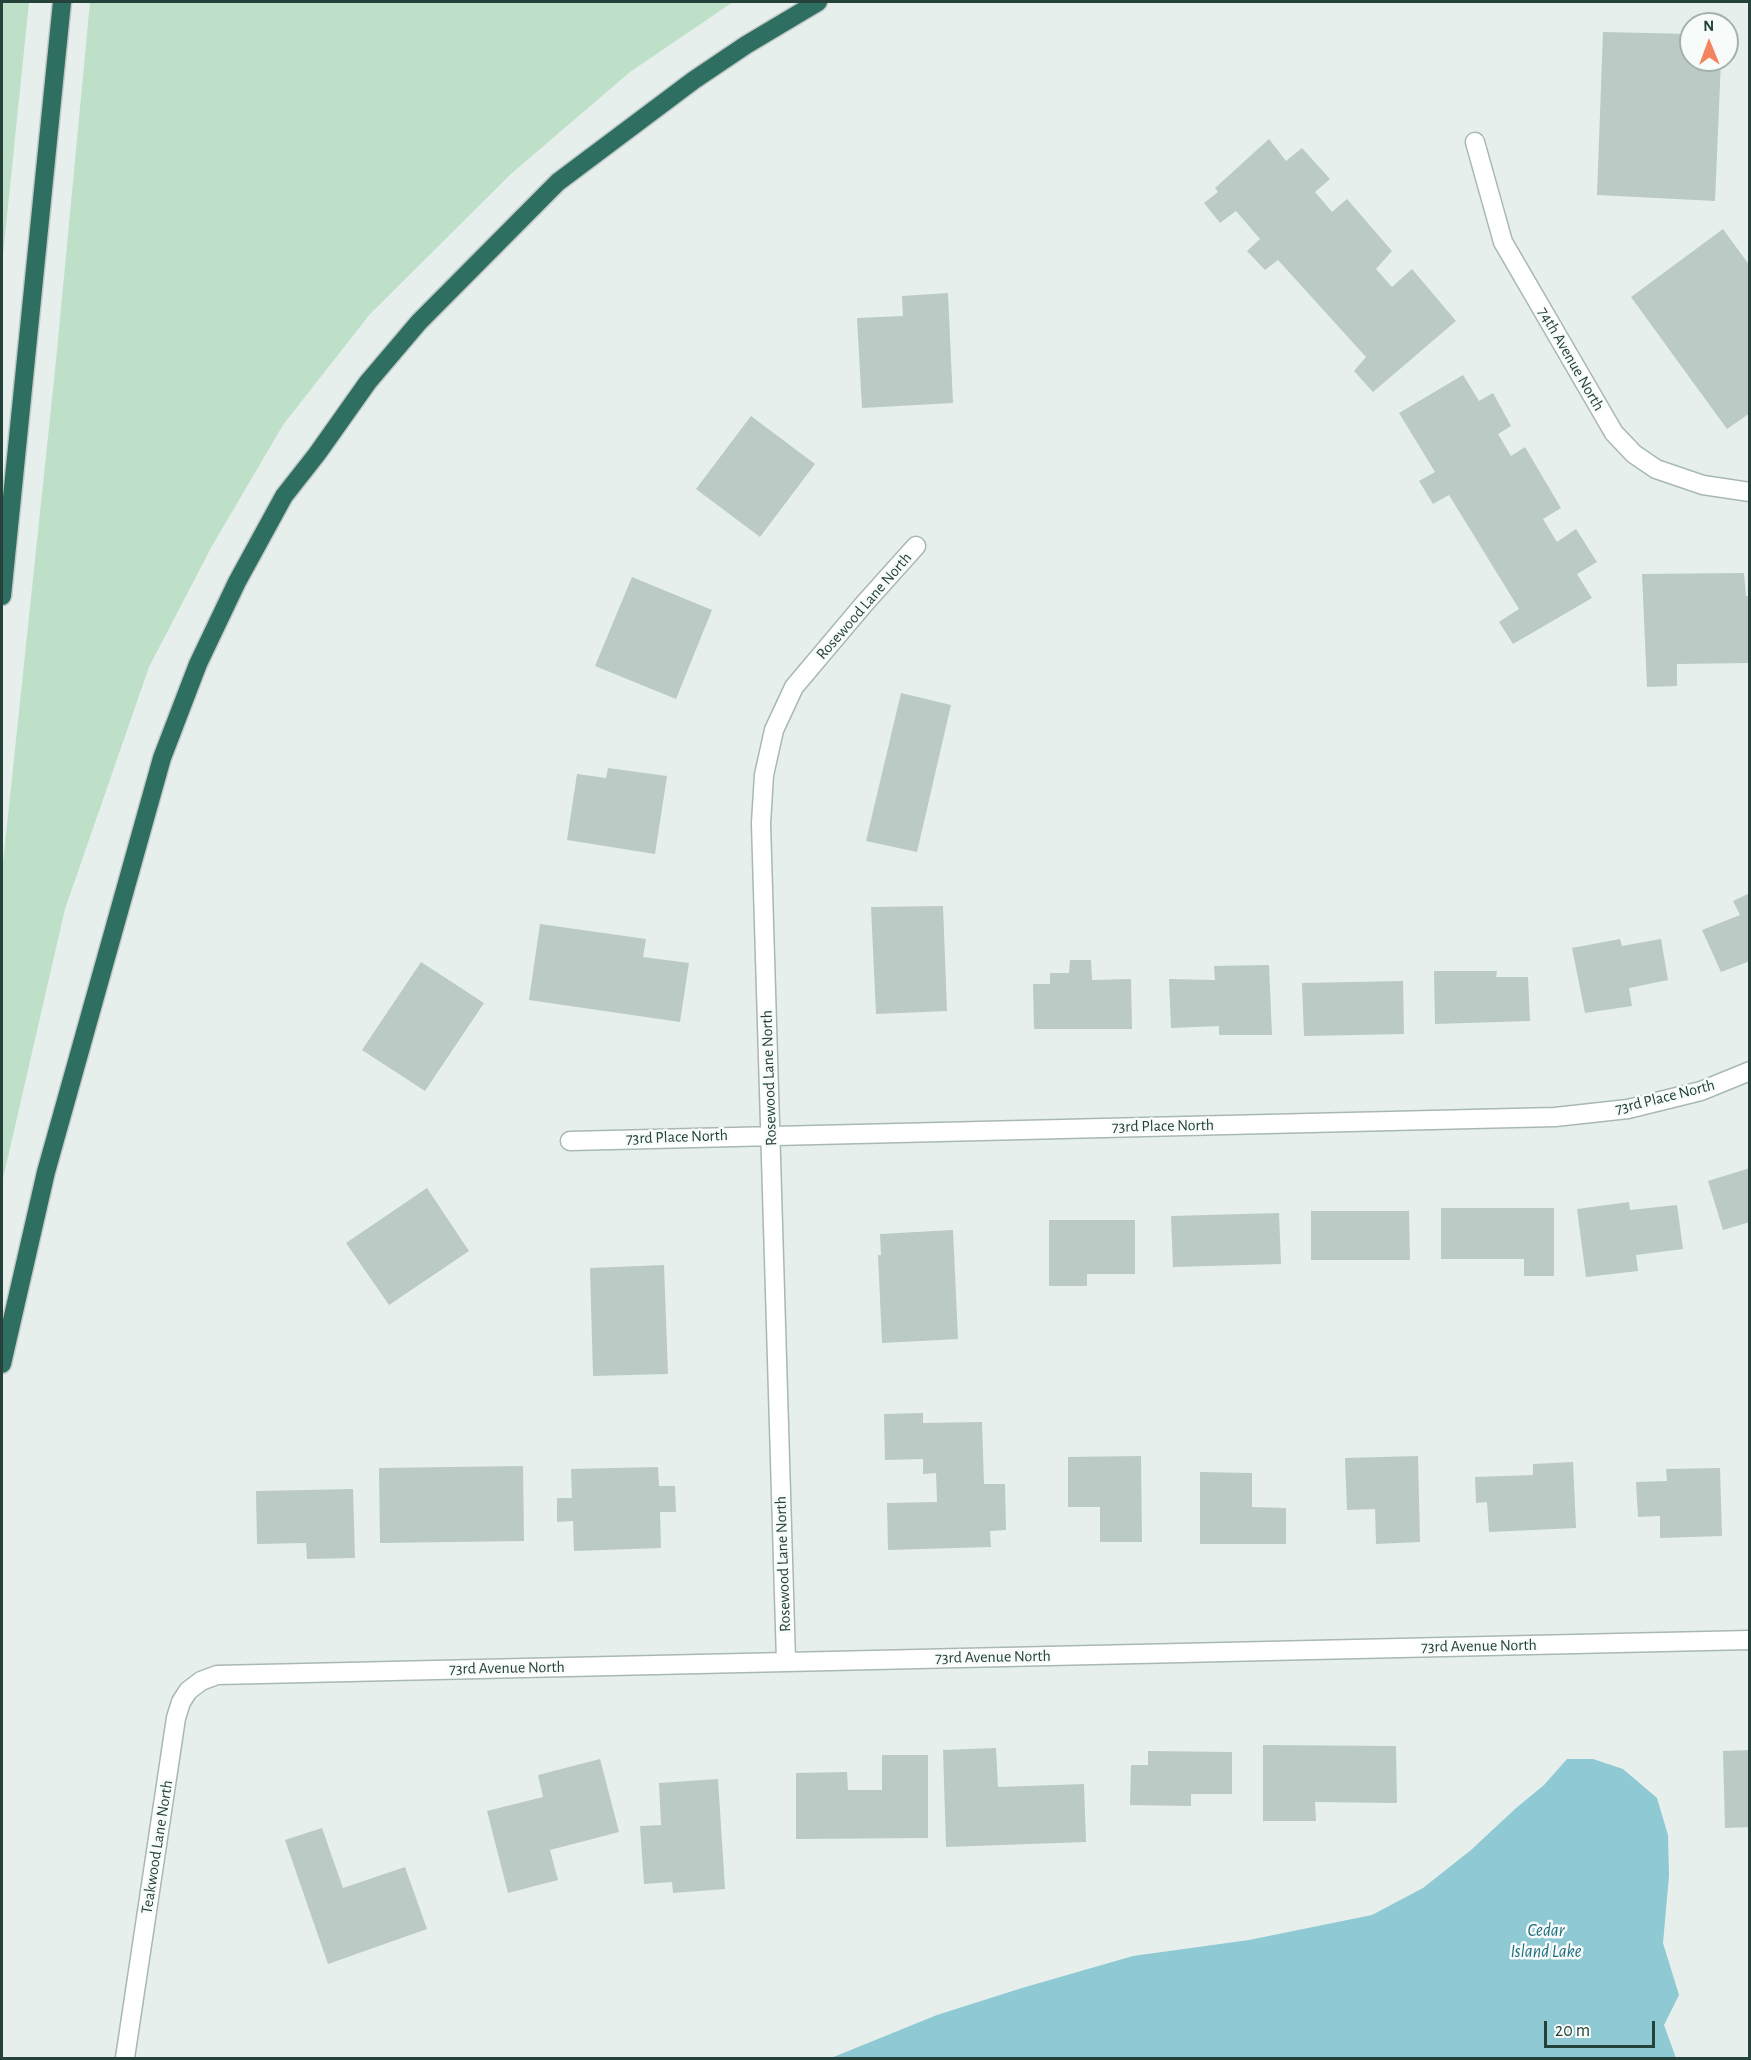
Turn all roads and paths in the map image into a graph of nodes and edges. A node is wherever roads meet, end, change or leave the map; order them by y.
1 (62, 2) edge
2 (818, 2) edge
3 (1474, 142) dead end
4 (1749, 492) edge
5 (916, 546) dead end
6 (2, 596) edge
7 (1749, 1071) edge
8 (771, 1135) junction
9 (570, 1141) dead end
10 (2, 1364) edge
11 (1749, 1641) edge
12 (786, 1661) junction
13 (237, 1675) joint
14 (124, 2058) edge

1 - 6 highway
2 - 10 highway
3 - 4 street, 74th Avenue North
5 - 8 street, Rosewood Lane North
7 - 8 street, 73rd Place North
8 - 9 street, 73rd Place North
8 - 12 street, Rosewood Lane North
11 - 12 street, 73rd Avenue North
12 - 13 street, 73rd Avenue North
13 - 14 street, Teakwood Lane North

